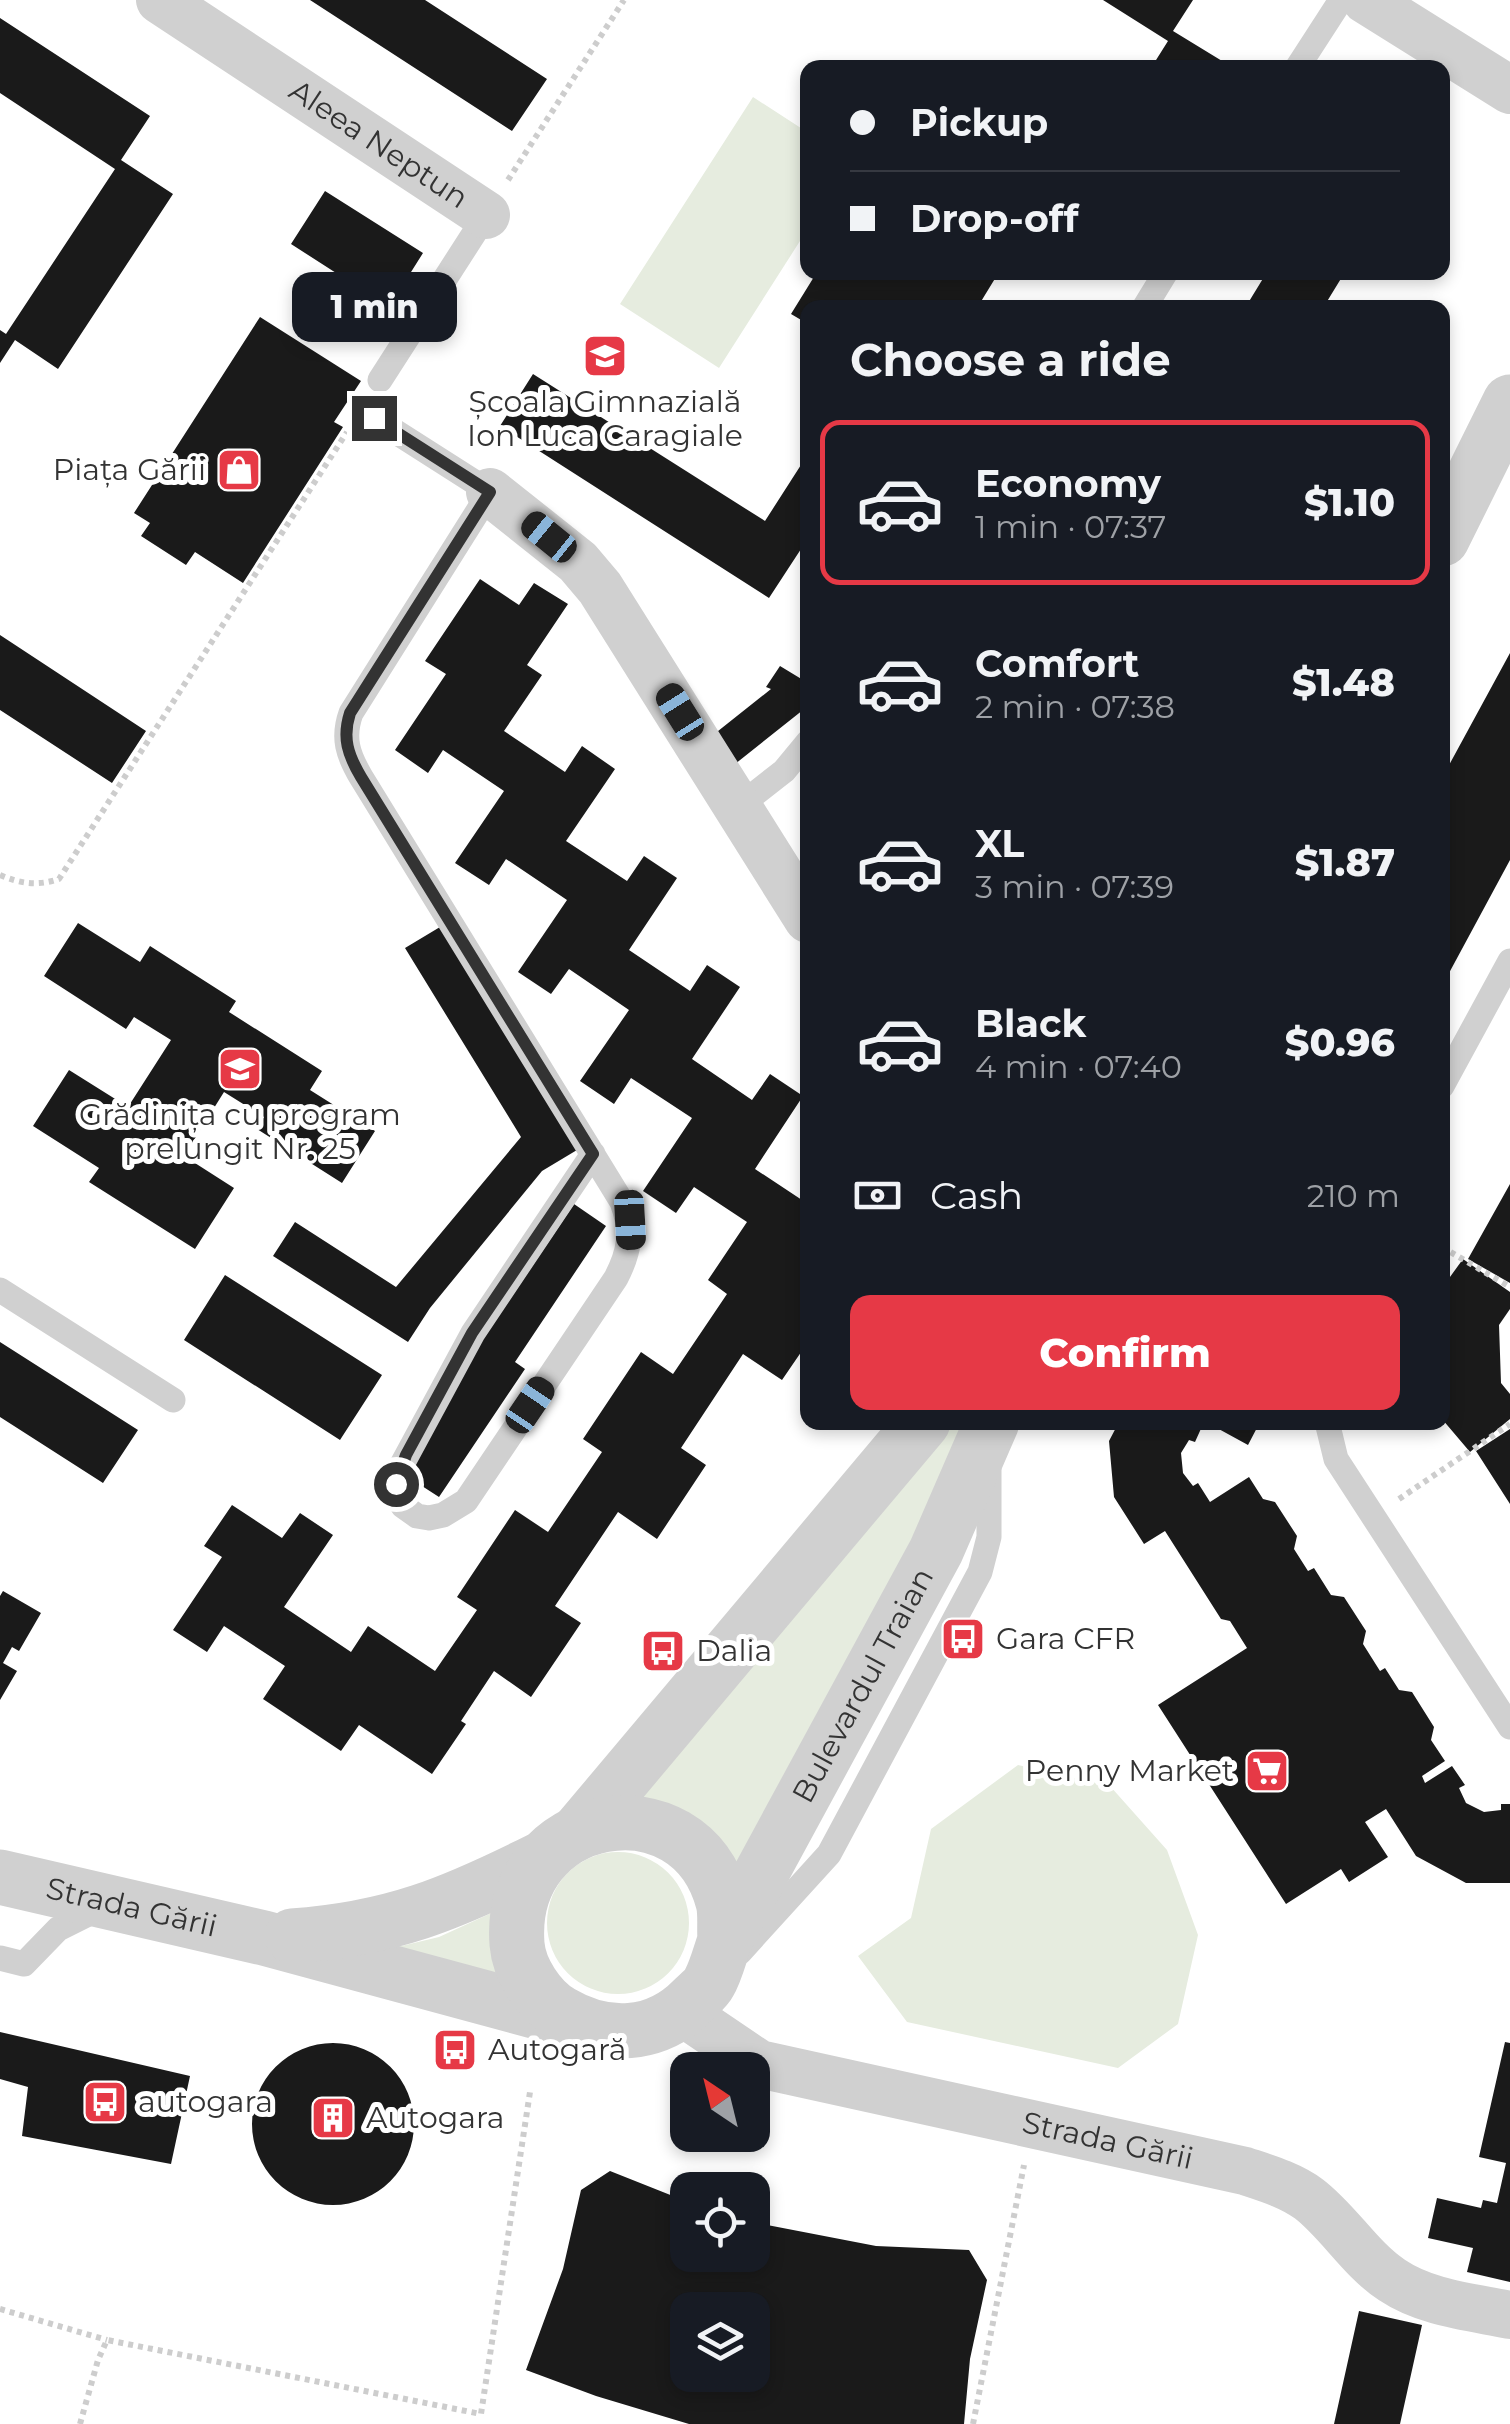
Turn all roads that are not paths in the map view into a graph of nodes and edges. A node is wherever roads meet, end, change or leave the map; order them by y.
1 (160, 0) edge
2 (1340, 0) edge
3 (1366, 0) edge
4 (1302, 60) edge
5 (1510, 90) edge
6 (486, 215) joint
7 (380, 380) road end
8 (1510, 402) edge
9 (374, 418) dead end
10 (490, 492) junction
11 (1450, 524) edge
12 (800, 752) edge
13 (738, 807) junction
14 (800, 906) edge
15 (1510, 961) edge
16 (1450, 1071) edge
17 (593, 1154) junction
18 (0, 1290) edge
19 (174, 1400) dead end
20 (915, 1430) edge
21 (989, 1430) edge
22 (1330, 1430) edge
23 (1510, 1727) edge
24 (559, 1845) junction
25 (0, 1876) edge
26 (111, 1903) junction
27 (264, 1938) junction
28 (0, 1958) edge
29 (705, 1979) junction
30 (580, 2024) junction
31 (1510, 2315) edge

1 - 6 street, Aleea Neptun
2 - 4 lane
3 - 5 street
6 - 7 lane, Aleea Neptun
8 - 11 street
9 - 10 lane
10 - 13 street
10 - 17 lane
12 - 13 lane
13 - 14 street
15 - 16 lane
17 - 17 lane
18 - 19 lane
20 - 24 street
21 - 29 street, Bulevardul Traian
22 - 23 lane
24 - 27 street, Strada Gării
24 - 29 street
24 - 30 street
25 - 26 street, Strada Gării
26 - 27 street, Strada Gării
26 - 28 lane
27 - 30 street, Strada Gării
29 - 30 street
29 - 31 street, Strada Gării

